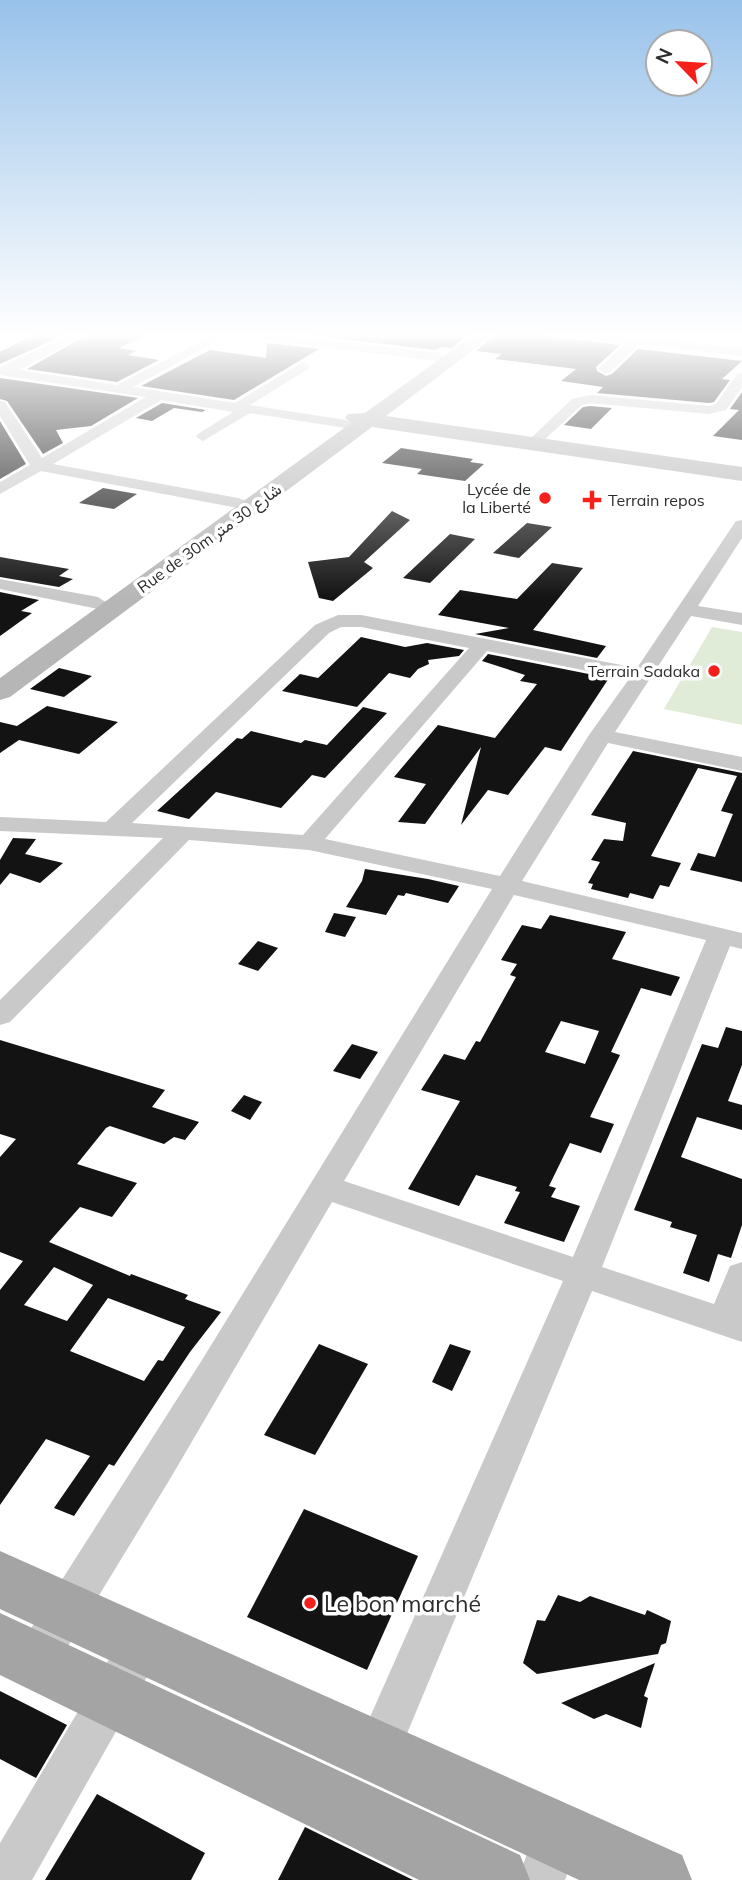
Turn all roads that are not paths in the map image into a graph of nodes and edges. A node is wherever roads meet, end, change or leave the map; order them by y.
1 (9, 423) edge
2 (113, 423) edge
3 (222, 423) edge
4 (354, 423) edge
5 (355, 423) edge
6 (393, 423) edge
7 (401, 423) edge
8 (555, 423) edge
9 (203, 437) dead end
10 (537, 439) junction
11 (39, 466) junction
12 (742, 469) edge
13 (742, 474) edge
14 (0, 489) edge
15 (238, 503) junction
16 (738, 537) edge
17 (0, 584) edge
18 (98, 603) junction
19 (686, 609) junction
20 (742, 619) edge
21 (482, 645) junction
22 (0, 673) edge
23 (640, 676) junction
24 (0, 691) edge
25 (600, 735) junction
26 (742, 764) edge
27 (0, 824) edge
28 (111, 830) junction
29 (183, 832) junction
30 (309, 843) junction
31 (506, 885) junction
32 (732, 938) edge
33 (0, 1016) edge
34 (325, 1187) junction
35 (583, 1273) junction
36 (742, 1275) edge
37 (733, 1325) edge
38 (0, 1579) edge
39 (35, 1637) edge
40 (126, 1669) junction
41 (377, 1751) junction
42 (550, 1857) edge
43 (5, 1880) edge
44 (495, 1880) edge
45 (657, 1880) edge

1 - 11 street
2 - 11 street
3 - 9 street
4 - 15 street, Rue de 30m شارع 30 متر
5 - 24 street, Rue de 30m شارع 30 متر
6 - 13 street
7 - 10 street
8 - 10 street
10 - 12 street
11 - 14 street
11 - 15 street
15 - 18 street, Rue de 30m شارع 30 متر
16 - 19 street
17 - 18 street
18 - 22 street, Rue de 30m شارع 30 متر
19 - 20 street
19 - 23 street
21 - 23 street
21 - 28 street
21 - 30 street
23 - 25 street
25 - 26 street
25 - 31 street
27 - 28 street
28 - 29 street
29 - 30 street
29 - 33 street
30 - 31 street
31 - 32 street
31 - 34 street
32 - 35 street
34 - 35 street
34 - 39 street
35 - 37 street
35 - 41 street
36 - 37 street
38 - 39 main road
39 - 40 main road
40 - 41 main road
40 - 43 street
40 - 44 main road
41 - 42 main road
42 - 45 main road

